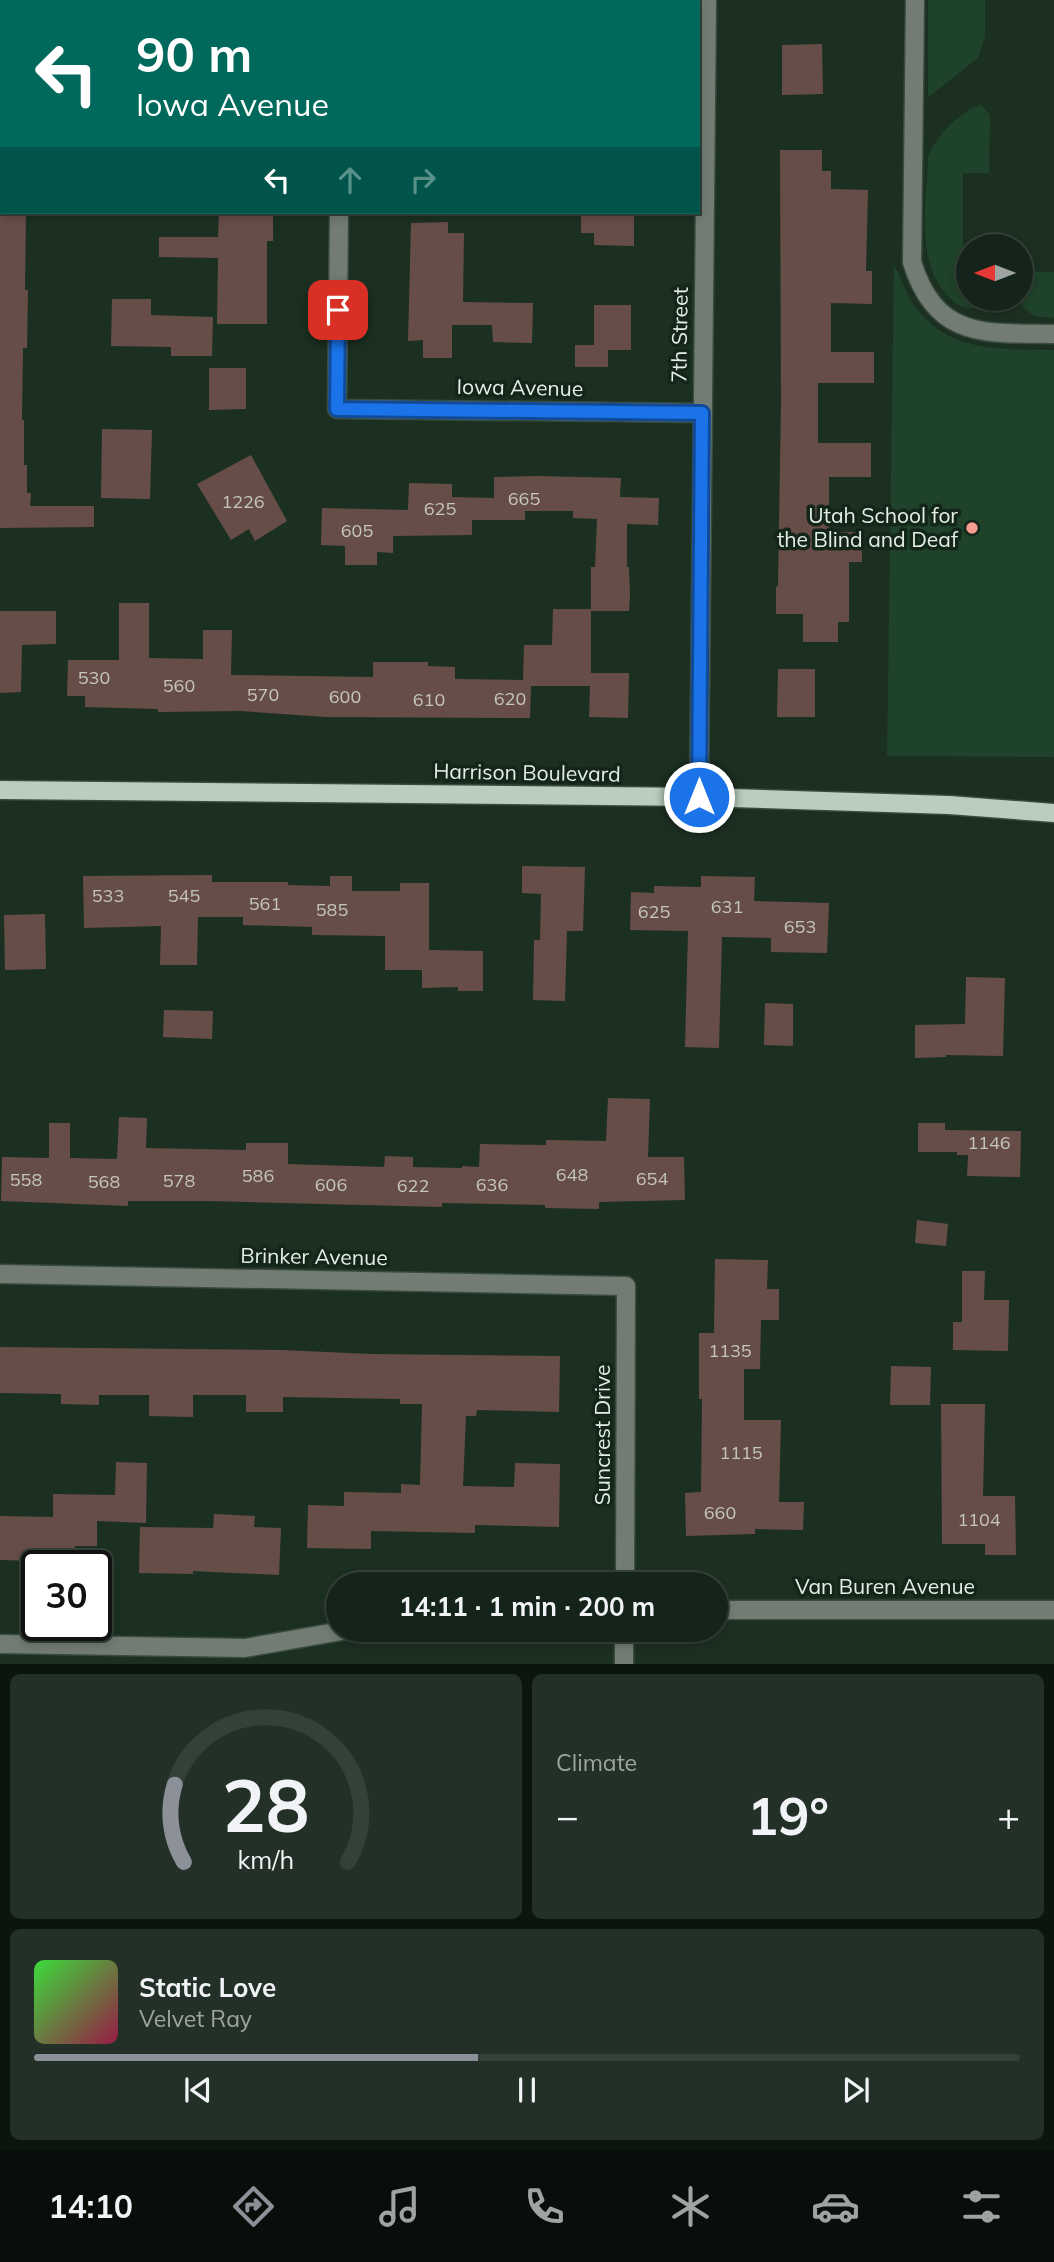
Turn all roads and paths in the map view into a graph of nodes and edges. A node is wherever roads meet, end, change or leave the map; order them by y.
1 (707, 0) edge
2 (915, 0) edge
3 (339, 214) edge
4 (1054, 334) edge
5 (702, 413) junction
6 (0, 790) edge
7 (699, 797) junction
8 (1054, 813) edge
9 (0, 1274) edge
10 (626, 1286) joint
11 (625, 1572) edge
12 (728, 1610) edge
13 (1054, 1610) edge
14 (326, 1634) edge
15 (624, 1642) edge
16 (0, 1644) edge
17 (624, 1664) edge

1 - 5 street, 7th Street
2 - 4 street
3 - 5 street, Iowa Avenue
5 - 7 street, 7th Street
6 - 7 main road, Harrison Boulevard
7 - 8 main road, Harrison Boulevard
9 - 10 street, Brinker Avenue
10 - 11 street, Suncrest Drive
12 - 13 street, Van Buren Avenue
14 - 16 street
15 - 17 street

